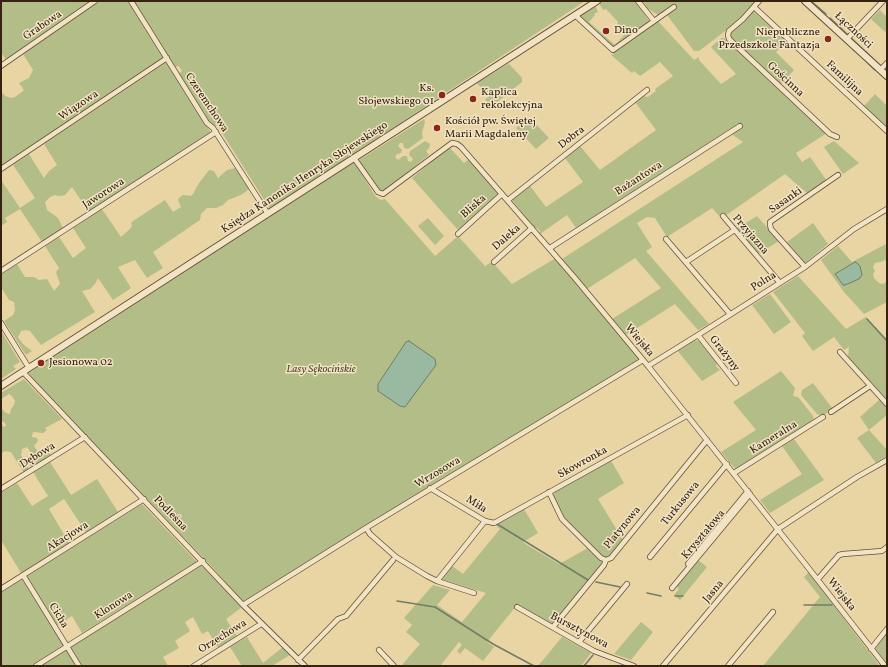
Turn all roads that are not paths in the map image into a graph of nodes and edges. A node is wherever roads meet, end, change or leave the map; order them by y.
1 (96, 1) edge
2 (131, 1) edge
3 (597, 1) edge
4 (638, 1) edge
5 (759, 1) edge
6 (805, 1) edge
7 (883, 1) edge
8 (674, 7) dead end
9 (754, 7) junction
10 (575, 15) junction
11 (654, 21) junction
12 (848, 39) junction
13 (167, 58) junction
14 (887, 63) edge
15 (1, 66) edge
16 (880, 70) junction
17 (887, 76) edge
18 (647, 90) dead end
19 (740, 126) dead end
20 (887, 131) edge
21 (216, 132) junction
22 (837, 137) dead end
23 (354, 158) junction
24 (1, 169) edge
25 (838, 175) dead end
26 (502, 194) junction
27 (508, 200) junction
28 (887, 209) edge
29 (268, 214) junction
30 (723, 216) dead end
31 (532, 228) junction
32 (733, 231) dead end
33 (458, 234) dead end
34 (666, 239) dead end
35 (550, 248) junction
36 (494, 262) dead end
37 (686, 262) junction
38 (805, 267) junction
39 (1, 271) edge
40 (780, 283) junction
41 (730, 314) junction
42 (1, 323) edge
43 (698, 335) junction
44 (840, 352) dead end
45 (643, 360) junction
46 (648, 366) junction
47 (26, 370) junction
48 (736, 383) dead end
49 (1, 386) edge
50 (870, 386) junction
51 (887, 404) edge
52 (831, 412) dead end
53 (688, 415) junction
54 (823, 417) dead end
55 (85, 437) junction
56 (707, 440) junction
57 (887, 460) edge
58 (727, 464) junction
59 (734, 473) junction
60 (430, 488) junction
61 (1, 489) edge
62 (549, 492) junction
63 (749, 492) junction
64 (144, 500) junction
65 (486, 521) junction
66 (366, 528) junction
67 (778, 529) junction
68 (887, 547) edge
69 (650, 557) dead end
70 (393, 560) dead end
71 (606, 560) junction
72 (203, 561) junction
73 (688, 564) dead end
74 (23, 575) junction
75 (818, 579) junction
76 (437, 581) junction
77 (628, 584) dead end
78 (672, 588) dead end
79 (1, 589) edge
80 (474, 593) dead end
81 (243, 605) junction
82 (517, 607) dead end
83 (773, 612) dead end
84 (261, 624) junction
85 (553, 627) junction
86 (887, 629) edge
87 (580, 642) junction
88 (67, 646) junction
89 (871, 649) junction
90 (379, 650) dead end
91 (298, 660) junction
92 (36, 666) edge
93 (79, 666) edge
94 (194, 666) edge
95 (305, 666) edge
96 (394, 666) edge
97 (634, 666) edge
98 (663, 666) edge
99 (728, 666) edge
100 (885, 666) edge

1 - 15 street, Grabowa
2 - 13 street, Czeremchowa
3 - 10 street, Księdza Kanonika Henryka Słojewskiego
4 - 11 street
5 - 9 street
6 - 12 street, Łączności
7 - 12 street
8 - 11 street
9 - 20 street, Familijna
9 - 22 street, Gościnna
10 - 11 street
10 - 23 street, Księdza Kanonika Henryka Słojewskiego
12 - 16 street, Łączności
13 - 21 street, Czeremchowa
13 - 24 street, Wiązowa
14 - 16 street
16 - 17 street, Łączności
18 - 27 street, Dobra
19 - 35 street, Bażantowa
21 - 29 street, Czeremchowa
21 - 39 street, Jaworowa
23 - 26 street, Wiejska
23 - 29 street, Księdza Kanonika Henryka Słojewskiego
25 - 38 street, Sasanki
26 - 27 street, Wiejska
26 - 33 street, Bliska
27 - 31 street, Wiejska
28 - 38 street, Polna
29 - 47 street, Księdza Kanonika Henryka Słojewskiego
30 - 40 street, Przyjazna
31 - 35 street, Wiejska
31 - 36 street, Daleka
32 - 37 street, Przyjazna
34 - 37 street
35 - 45 street, Wiejska
37 - 41 street
38 - 40 street, Polna
40 - 41 street, Polna
41 - 43 street, Polna
42 - 47 street, Podleśna
43 - 46 street, Polna
43 - 48 street, Grażyny
44 - 50 street
45 - 46 street, Wiejska
45 - 60 street, Wrzosowa
46 - 53 street, Wiejska
47 - 49 street, Księdza Kanonika Henryka Słojewskiego
47 - 55 street, Podleśna
50 - 51 street
50 - 52 street
53 - 56 street, Wiejska
53 - 62 street, Skowronka
54 - 59 street, Kameralna
55 - 61 street, Dębowa
55 - 64 street, Podleśna
56 - 58 street, Wiejska
56 - 71 street, Platynowa
57 - 67 street, Jasna
58 - 59 street, Wiejska
58 - 69 street, Turkusowa
59 - 63 street, Wiejska
60 - 65 street, Miła
60 - 66 street, Wrzosowa
62 - 65 street, Skowronka
62 - 71 street
63 - 67 street, Wiejska
63 - 73 street
63 - 78 street, Kryształowa
64 - 72 street, Podleśna
64 - 74 street, Akacjowa
65 - 76 street, Miła
66 - 76 street
66 - 81 street, Wrzosowa
67 - 75 street, Wiejska
67 - 98 street, Jasna
68 - 75 street
70 - 91 street
71 - 85 street, Platynowa
72 - 81 street, Podleśna
72 - 88 street, Klonowa
74 - 79 street, Akacjowa
74 - 88 street, Cicha
75 - 89 street, Wiejska
76 - 80 street
77 - 87 street
81 - 84 street, Podleśna
82 - 85 street, Bursztynowa
83 - 99 street
84 - 91 street, Podleśna
84 - 94 street, Orzechowa
85 - 87 street, Bursztynowa
86 - 89 street
87 - 97 street, Bursztynowa
88 - 92 street, Klonowa
88 - 93 street, Cicha
89 - 100 street, Wiejska
90 - 96 street
91 - 95 street, Podleśna

